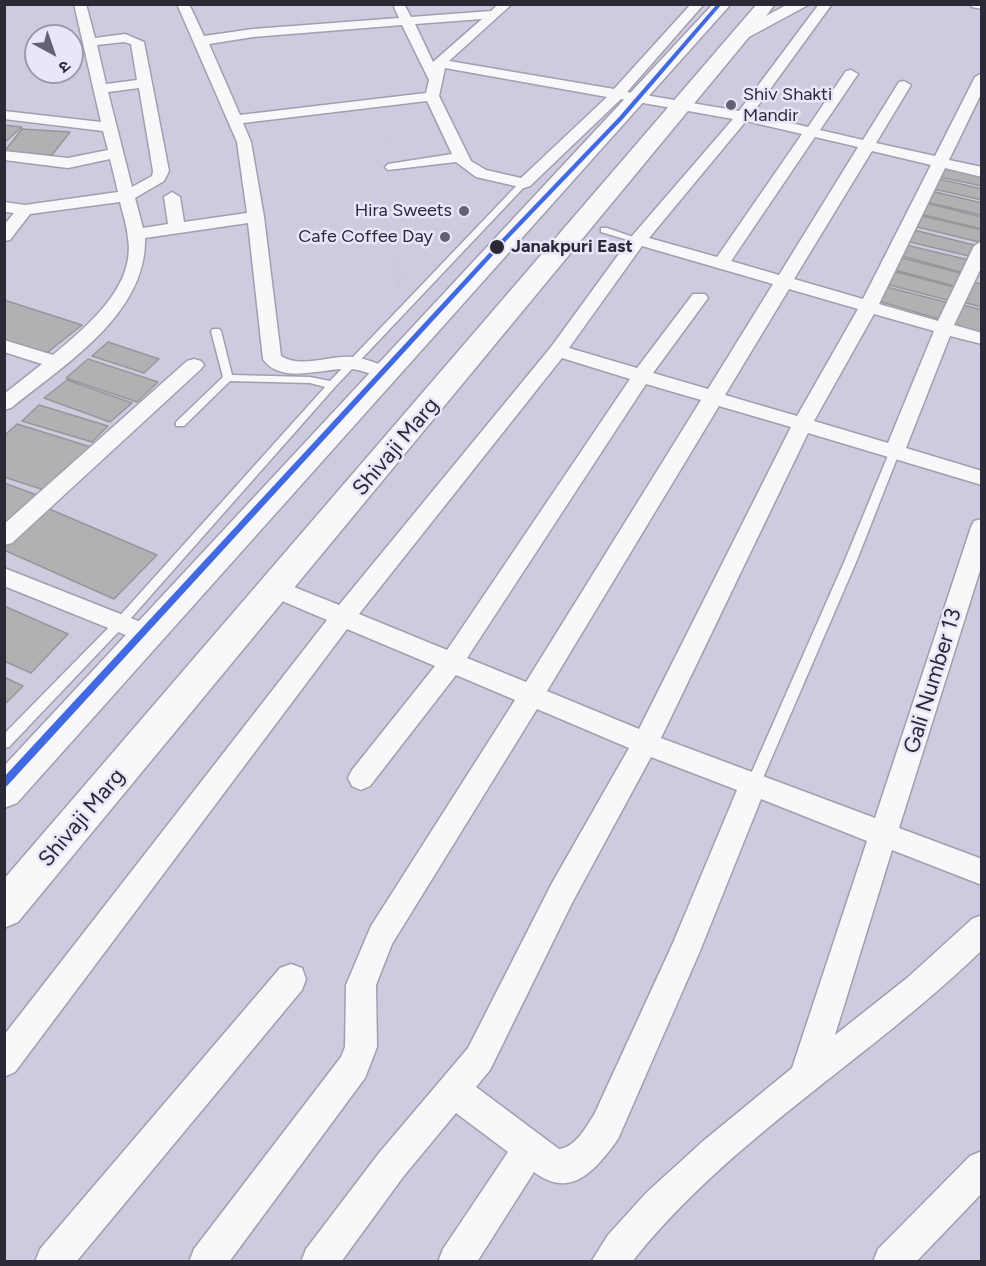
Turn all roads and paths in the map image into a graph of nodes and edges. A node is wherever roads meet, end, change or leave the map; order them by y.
1 (80, 4) edge
2 (183, 4) edge
3 (399, 4) edge
4 (698, 4) edge
5 (723, 4) edge
6 (802, 4) edge
7 (826, 4) edge
8 (765, 6) edge
9 (501, 9) edge
10 (405, 21) junction
11 (740, 37) junction
12 (91, 42) junction
13 (202, 42) junction
14 (439, 63) junction
15 (851, 74) dead end
16 (981, 77) edge
17 (434, 78) junction
18 (145, 83) junction
19 (904, 85) dead end
20 (102, 89) junction
21 (432, 96) junction
22 (626, 98) junction
23 (682, 106) junction
24 (4, 115) edge
25 (743, 116) junction
26 (236, 120) junction
27 (110, 127) junction
28 (812, 132) junction
29 (867, 145) junction
30 (117, 153) junction
31 (4, 155) edge
32 (460, 157) junction
33 (939, 162) junction
34 (393, 167) dead end
35 (981, 172) edge
36 (527, 180) junction
37 (560, 183) junction
38 (127, 196) junction
39 (172, 197) dead end
40 (4, 207) edge
41 (25, 210) junction
42 (256, 217) junction
43 (177, 228) junction
44 (604, 230) dead end
45 (135, 234) junction
46 (4, 236) edge
47 (638, 240) junction
48 (981, 246) edge
49 (721, 264) junction
50 (784, 282) junction
51 (699, 298) dead end
52 (452, 303) junction
53 (869, 306) junction
54 (505, 317) junction
55 (944, 328) junction
56 (216, 331) dead end
57 (981, 339) edge
58 (4, 346) edge
59 (558, 351) junction
60 (56, 362) junction
61 (353, 363) junction
62 (194, 364) dead end
63 (387, 373) junction
64 (641, 376) junction
65 (228, 378) junction
66 (332, 386) junction
67 (713, 398) junction
68 (4, 404) edge
69 (180, 423) dead end
70 (802, 425) junction
71 (894, 453) junction
72 (981, 478) edge
73 (981, 527) edge
74 (4, 537) edge
75 (4, 576) edge
76 (276, 589) junction
77 (342, 618) junction
78 (120, 623) junction
79 (148, 635) junction
80 (451, 663) junction
81 (531, 696) junction
82 (4, 743) edge
83 (645, 743) junction
84 (361, 778) dead end
85 (753, 785) junction
86 (4, 792) edge
87 (885, 835) junction
88 (981, 872) edge
89 (4, 909) edge
90 (981, 929) edge
91 (291, 979) dead end
92 (4, 1062) edge
93 (805, 1079) junction
94 (454, 1091) junction
95 (530, 1148) junction
96 (981, 1168) edge
97 (53, 1262) edge
98 (207, 1262) edge
99 (319, 1262) edge
100 (456, 1262) edge
101 (609, 1262) edge
102 (891, 1262) edge

1 - 12 street
2 - 13 street
3 - 10 street
4 - 22 street
5 - 22 main road
6 - 11 main road, Shivaji Marg
7 - 25 street
8 - 11 main road
9 - 10 street
9 - 14 street
10 - 13 street
10 - 17 street
11 - 23 main road, Shivaji Marg
12 - 18 street
12 - 20 street
13 - 26 street
14 - 17 street
14 - 22 street
15 - 28 street
16 - 33 street
17 - 21 street
18 - 20 street
18 - 38 street
19 - 29 street
20 - 27 street
21 - 26 street
21 - 32 street
22 - 23 street
22 - 36 street
22 - 37 main road
23 - 25 street
23 - 54 main road, Shivaji Marg
24 - 27 street
25 - 28 street
25 - 47 street
26 - 42 street
27 - 30 street
28 - 29 street
28 - 49 street
29 - 33 street
29 - 50 street
30 - 31 street
30 - 38 street
32 - 34 street
32 - 36 street
33 - 35 street
33 - 53 street
36 - 37 street
36 - 61 lane
37 - 52 main road
38 - 41 street
38 - 45 street
39 - 43 street
40 - 41 street
41 - 46 street
42 - 43 street
42 - 61 street
43 - 45 street
44 - 47 lane
45 - 60 street
47 - 49 street
47 - 59 street
48 - 55 street
49 - 50 street
50 - 53 street
50 - 67 street
51 - 64 street
52 - 54 main road
52 - 63 main road
53 - 55 street
53 - 70 street
54 - 76 main road, Shivaji Marg
55 - 57 street
55 - 71 street
56 - 65 lane
58 - 60 street
59 - 64 street
59 - 77 street
60 - 68 street
61 - 63 street
61 - 66 lane
62 - 74 street
63 - 79 main road
64 - 67 street
64 - 80 street
65 - 66 lane
65 - 69 lane
66 - 78 lane
67 - 70 street
67 - 81 street
70 - 71 street
70 - 83 street
71 - 72 street
71 - 85 lane
73 - 87 street, Gali Number 13
75 - 78 street
76 - 77 street
76 - 89 main road, Shivaji Marg
77 - 80 street
77 - 92 street
78 - 79 street
78 - 82 lane
79 - 86 main road
80 - 81 street
80 - 84 street
81 - 83 street
81 - 98 street
83 - 85 street
83 - 94 street
85 - 87 street
85 - 95 street
87 - 88 street
87 - 93 street, Gali Number 13
90 - 93 street
91 - 97 street
93 - 101 street
94 - 95 street
94 - 99 street
95 - 100 street
96 - 102 street

